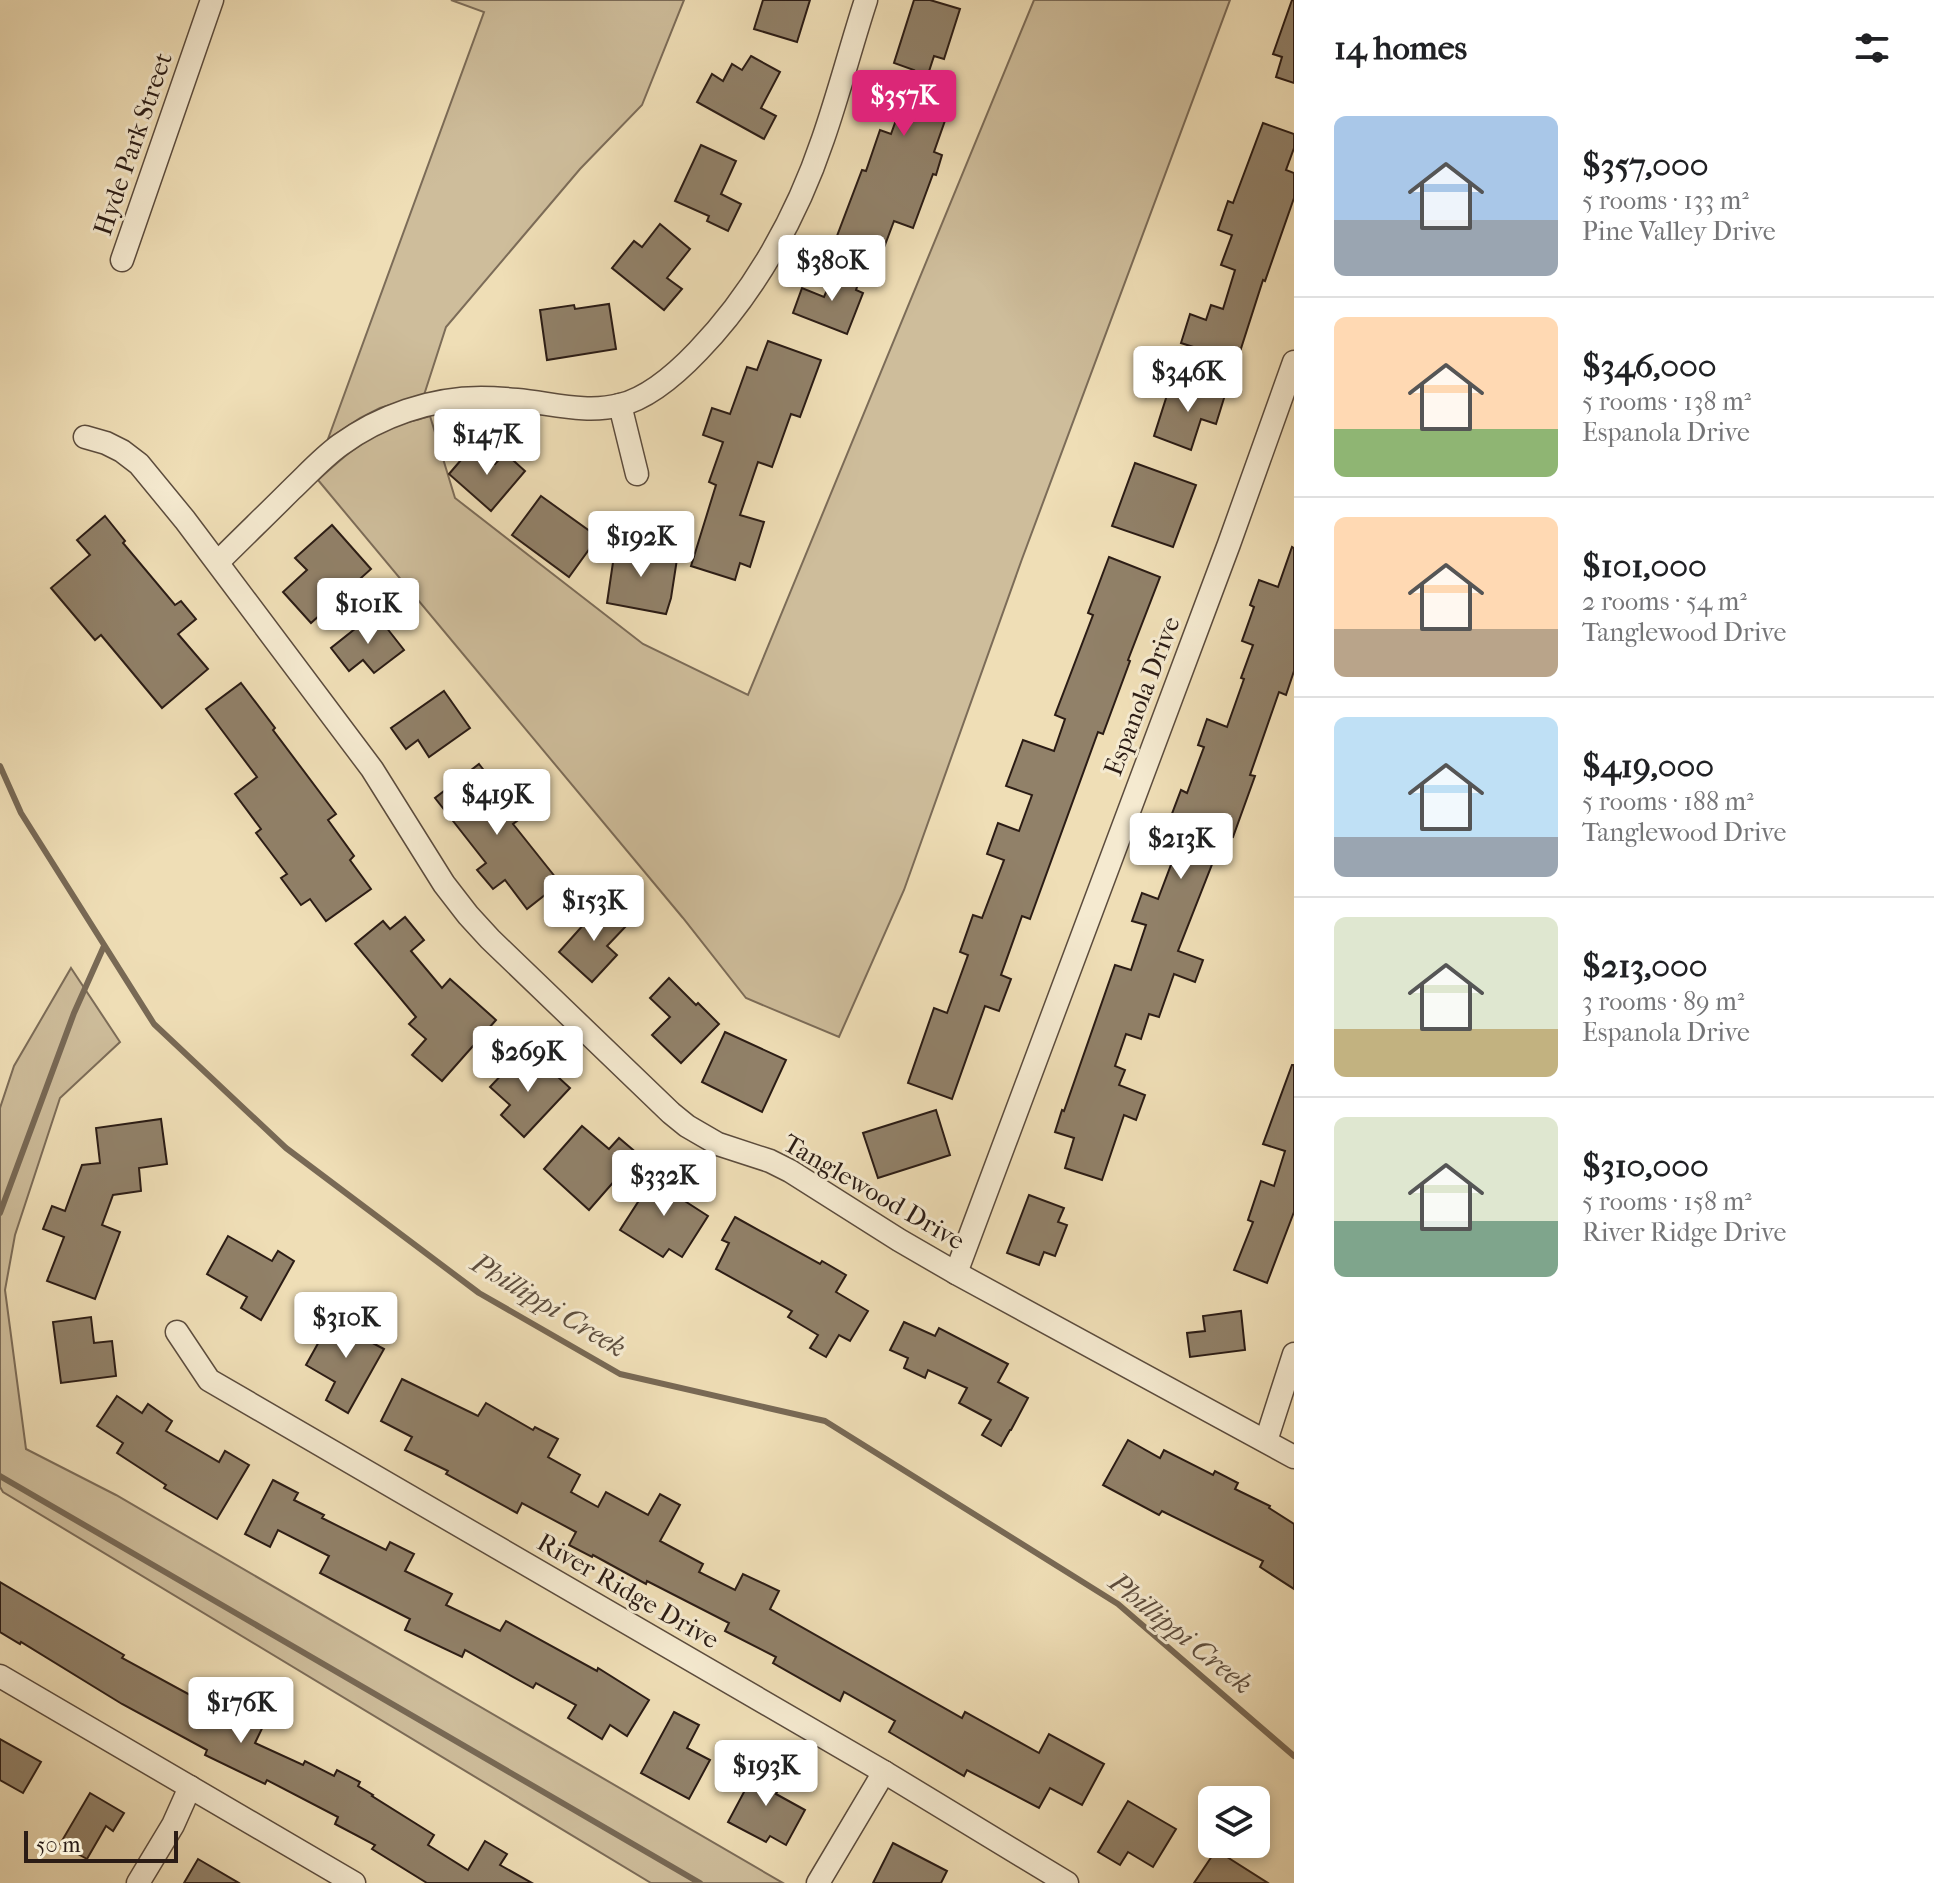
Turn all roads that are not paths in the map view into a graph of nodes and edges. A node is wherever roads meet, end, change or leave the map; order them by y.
1 (212, 0) edge
2 (866, 0) edge
3 (122, 260) dead end
4 (1294, 362) edge
5 (620, 405) junction
6 (85, 437) dead end
7 (637, 474) dead end
8 (218, 562) junction
9 (956, 1273) junction
10 (177, 1332) dead end
11 (1294, 1354) edge
12 (1266, 1441) junction
13 (1294, 1457) edge
14 (0, 1676) edge
15 (884, 1772) junction
16 (190, 1787) junction
17 (138, 1883) edge
18 (354, 1883) edge
19 (818, 1883) edge
20 (1067, 1883) edge

1 - 3 street, Hyde Park Street
2 - 5 street
4 - 9 street, Espanola Drive
5 - 7 street
5 - 8 street
6 - 8 street, Tanglewood Drive
8 - 9 street, Tanglewood Drive
9 - 12 street, Tanglewood Drive
10 - 15 street, River Ridge Drive
11 - 12 street
12 - 13 street, Tanglewood Drive
14 - 16 street
15 - 19 street
15 - 20 street, River Ridge Drive
16 - 17 street
16 - 18 street

